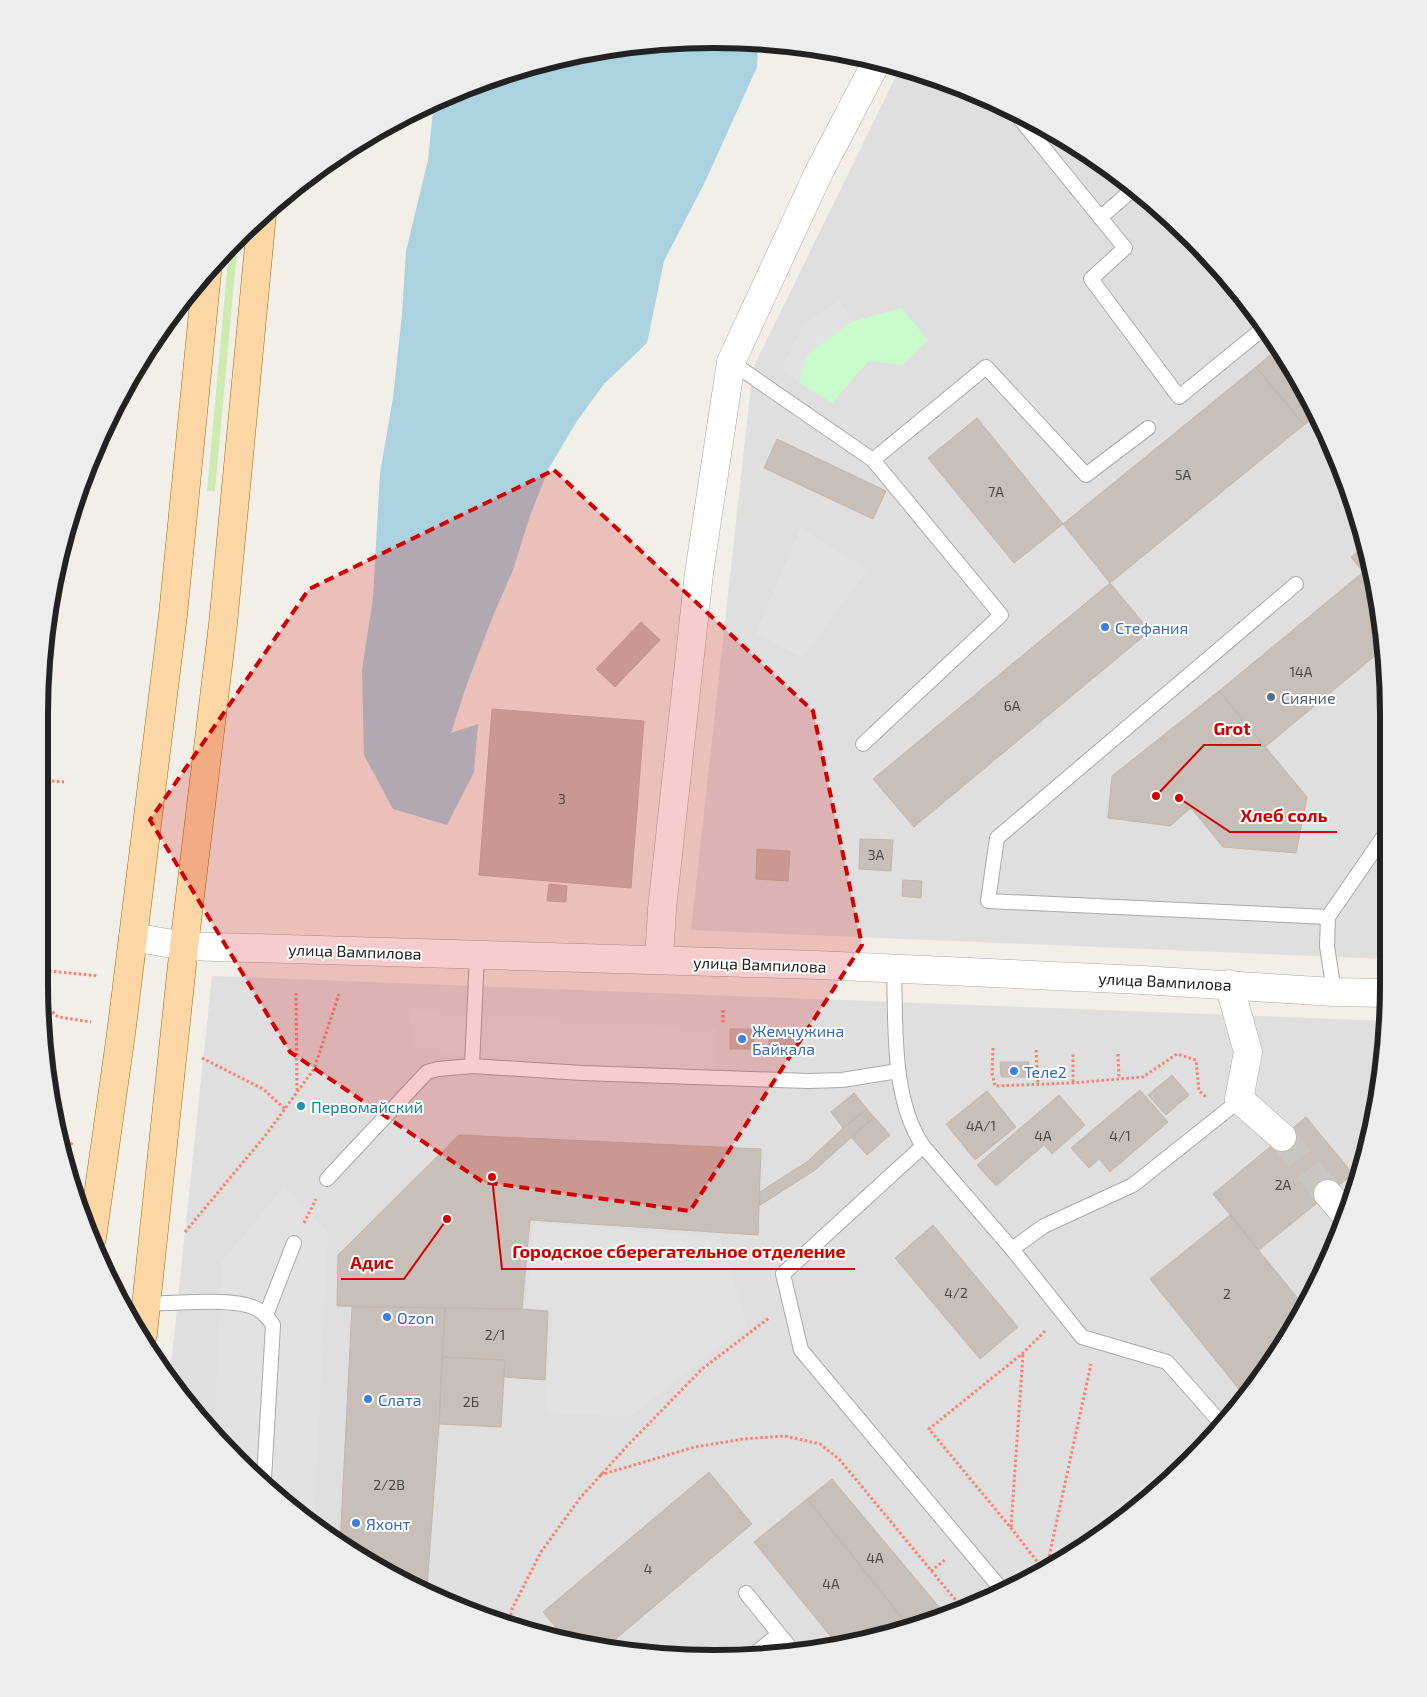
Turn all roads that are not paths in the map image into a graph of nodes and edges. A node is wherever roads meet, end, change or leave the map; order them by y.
1 (874, 67) edge
2 (1026, 126) edge
3 (1129, 193) edge
4 (1100, 218) junction
5 (261, 226) edge
6 (206, 283) edge
7 (1259, 332) edge
8 (731, 362) junction
9 (1148, 428) dead end
10 (873, 460) junction
11 (1296, 584) dead end
12 (863, 744) dead end
13 (1380, 842) edge
14 (1328, 917) junction
15 (133, 937) junction
16 (184, 946) junction
17 (477, 955) junction
18 (659, 960) junction
19 (894, 969) junction
20 (1228, 984) junction
21 (1334, 992) junction
22 (1380, 994) edge
23 (472, 1066) junction
24 (898, 1071) junction
25 (1231, 1107) junction
26 (1282, 1137) tunnel mouth
27 (923, 1146) junction
28 (327, 1179) road end
29 (1328, 1194) tunnel mouth
30 (1340, 1208) edge
31 (94, 1226) edge
32 (294, 1243) road end
33 (1012, 1249) junction
34 (146, 1304) junction
35 (266, 1315) junction
36 (144, 1327) edge
37 (1217, 1419) edge
38 (264, 1475) edge
39 (998, 1585) edge
40 (746, 1594) dead end
41 (779, 1634) junction
42 (788, 1645) edge
43 (763, 1647) edge

1 - 8 street
2 - 4 lane
3 - 4 lane
4 - 7 lane
5 - 16 main road
6 - 15 main road
8 - 10 lane
8 - 18 street
9 - 10 lane
10 - 12 lane
11 - 14 lane
13 - 14 lane
14 - 21 lane
15 - 16 street, улица Вампилова
15 - 31 main road
16 - 17 street, улица Вампилова
16 - 34 main road
17 - 18 street, улица Вампилова
17 - 23 lane
18 - 19 street, улица Вампилова
19 - 20 street, улица Вампилова
19 - 24 lane
20 - 21 street, улица Вампилова
20 - 25 street
21 - 22 street, улица Вампилова
23 - 24 lane
23 - 28 lane
24 - 27 lane
25 - 26 street
25 - 33 lane
27 - 33 lane
27 - 39 lane
29 - 30 street
32 - 35 lane
33 - 37 lane
34 - 35 lane
34 - 36 main road
35 - 38 lane
40 - 41 lane
41 - 42 lane
41 - 43 lane

